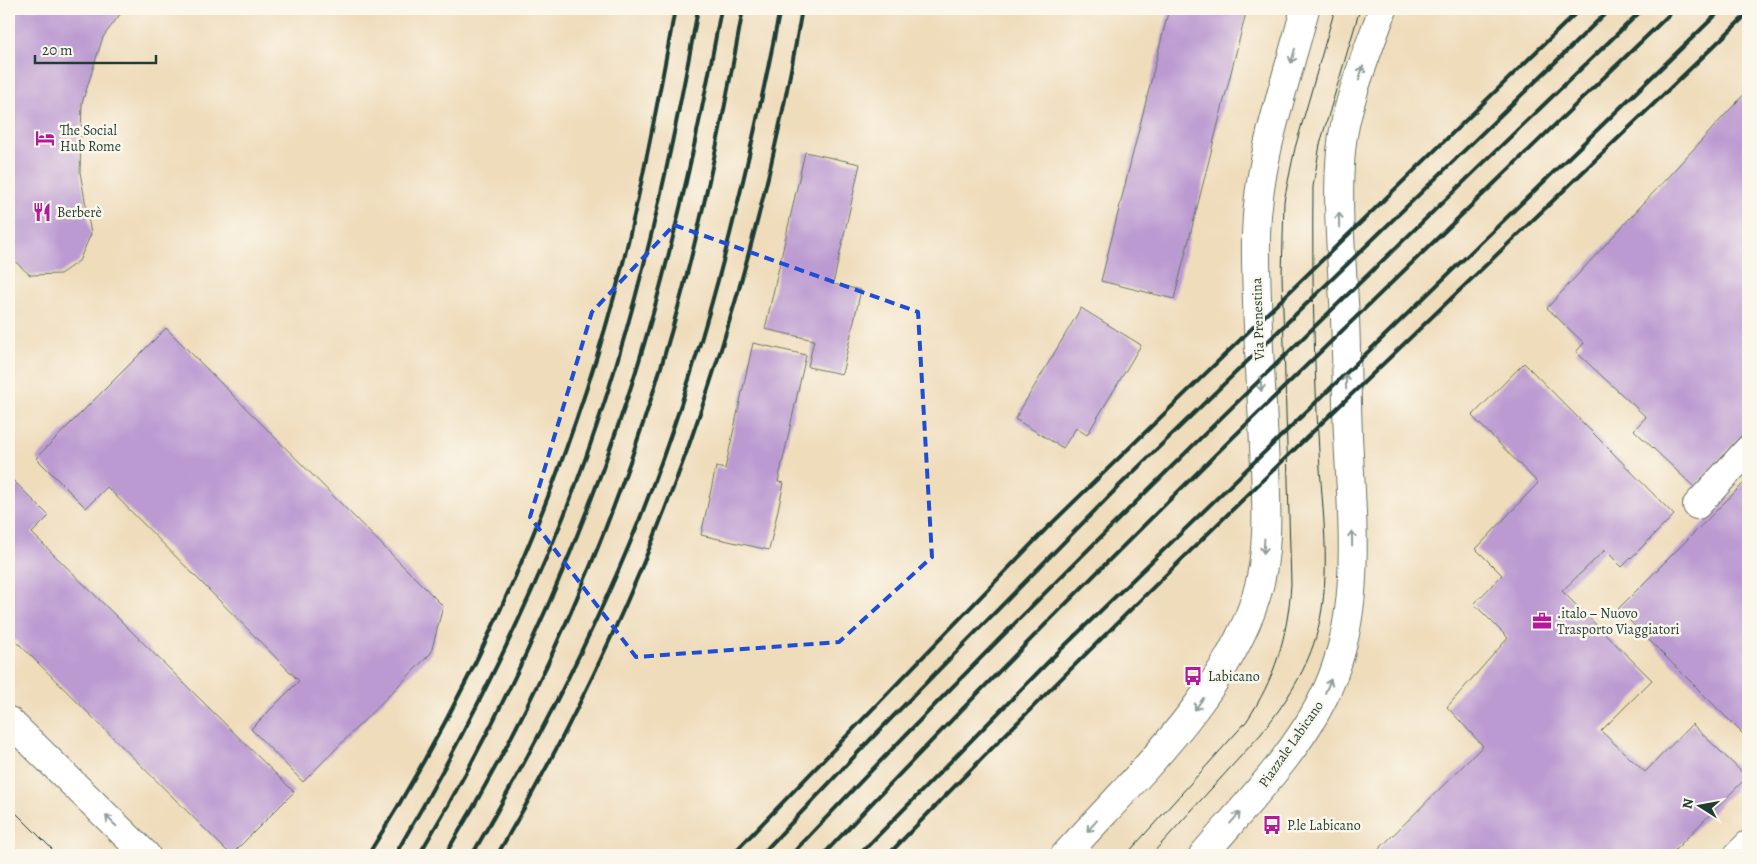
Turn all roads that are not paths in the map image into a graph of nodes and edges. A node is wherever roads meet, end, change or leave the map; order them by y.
1 (1305, 9) edge
2 (1383, 9) edge
3 (1748, 450) edge
4 (1697, 505) dead end
5 (9, 721) edge
6 (1748, 845) edge
7 (146, 855) edge
8 (1065, 855) edge
9 (1203, 855) edge
10 (1738, 855) edge

1 -> 8 main road, Via Prenestina
9 -> 2 main road, Piazzale Labicano
3 - 4 main road
7 -> 5 main road
6 - 10 main road

